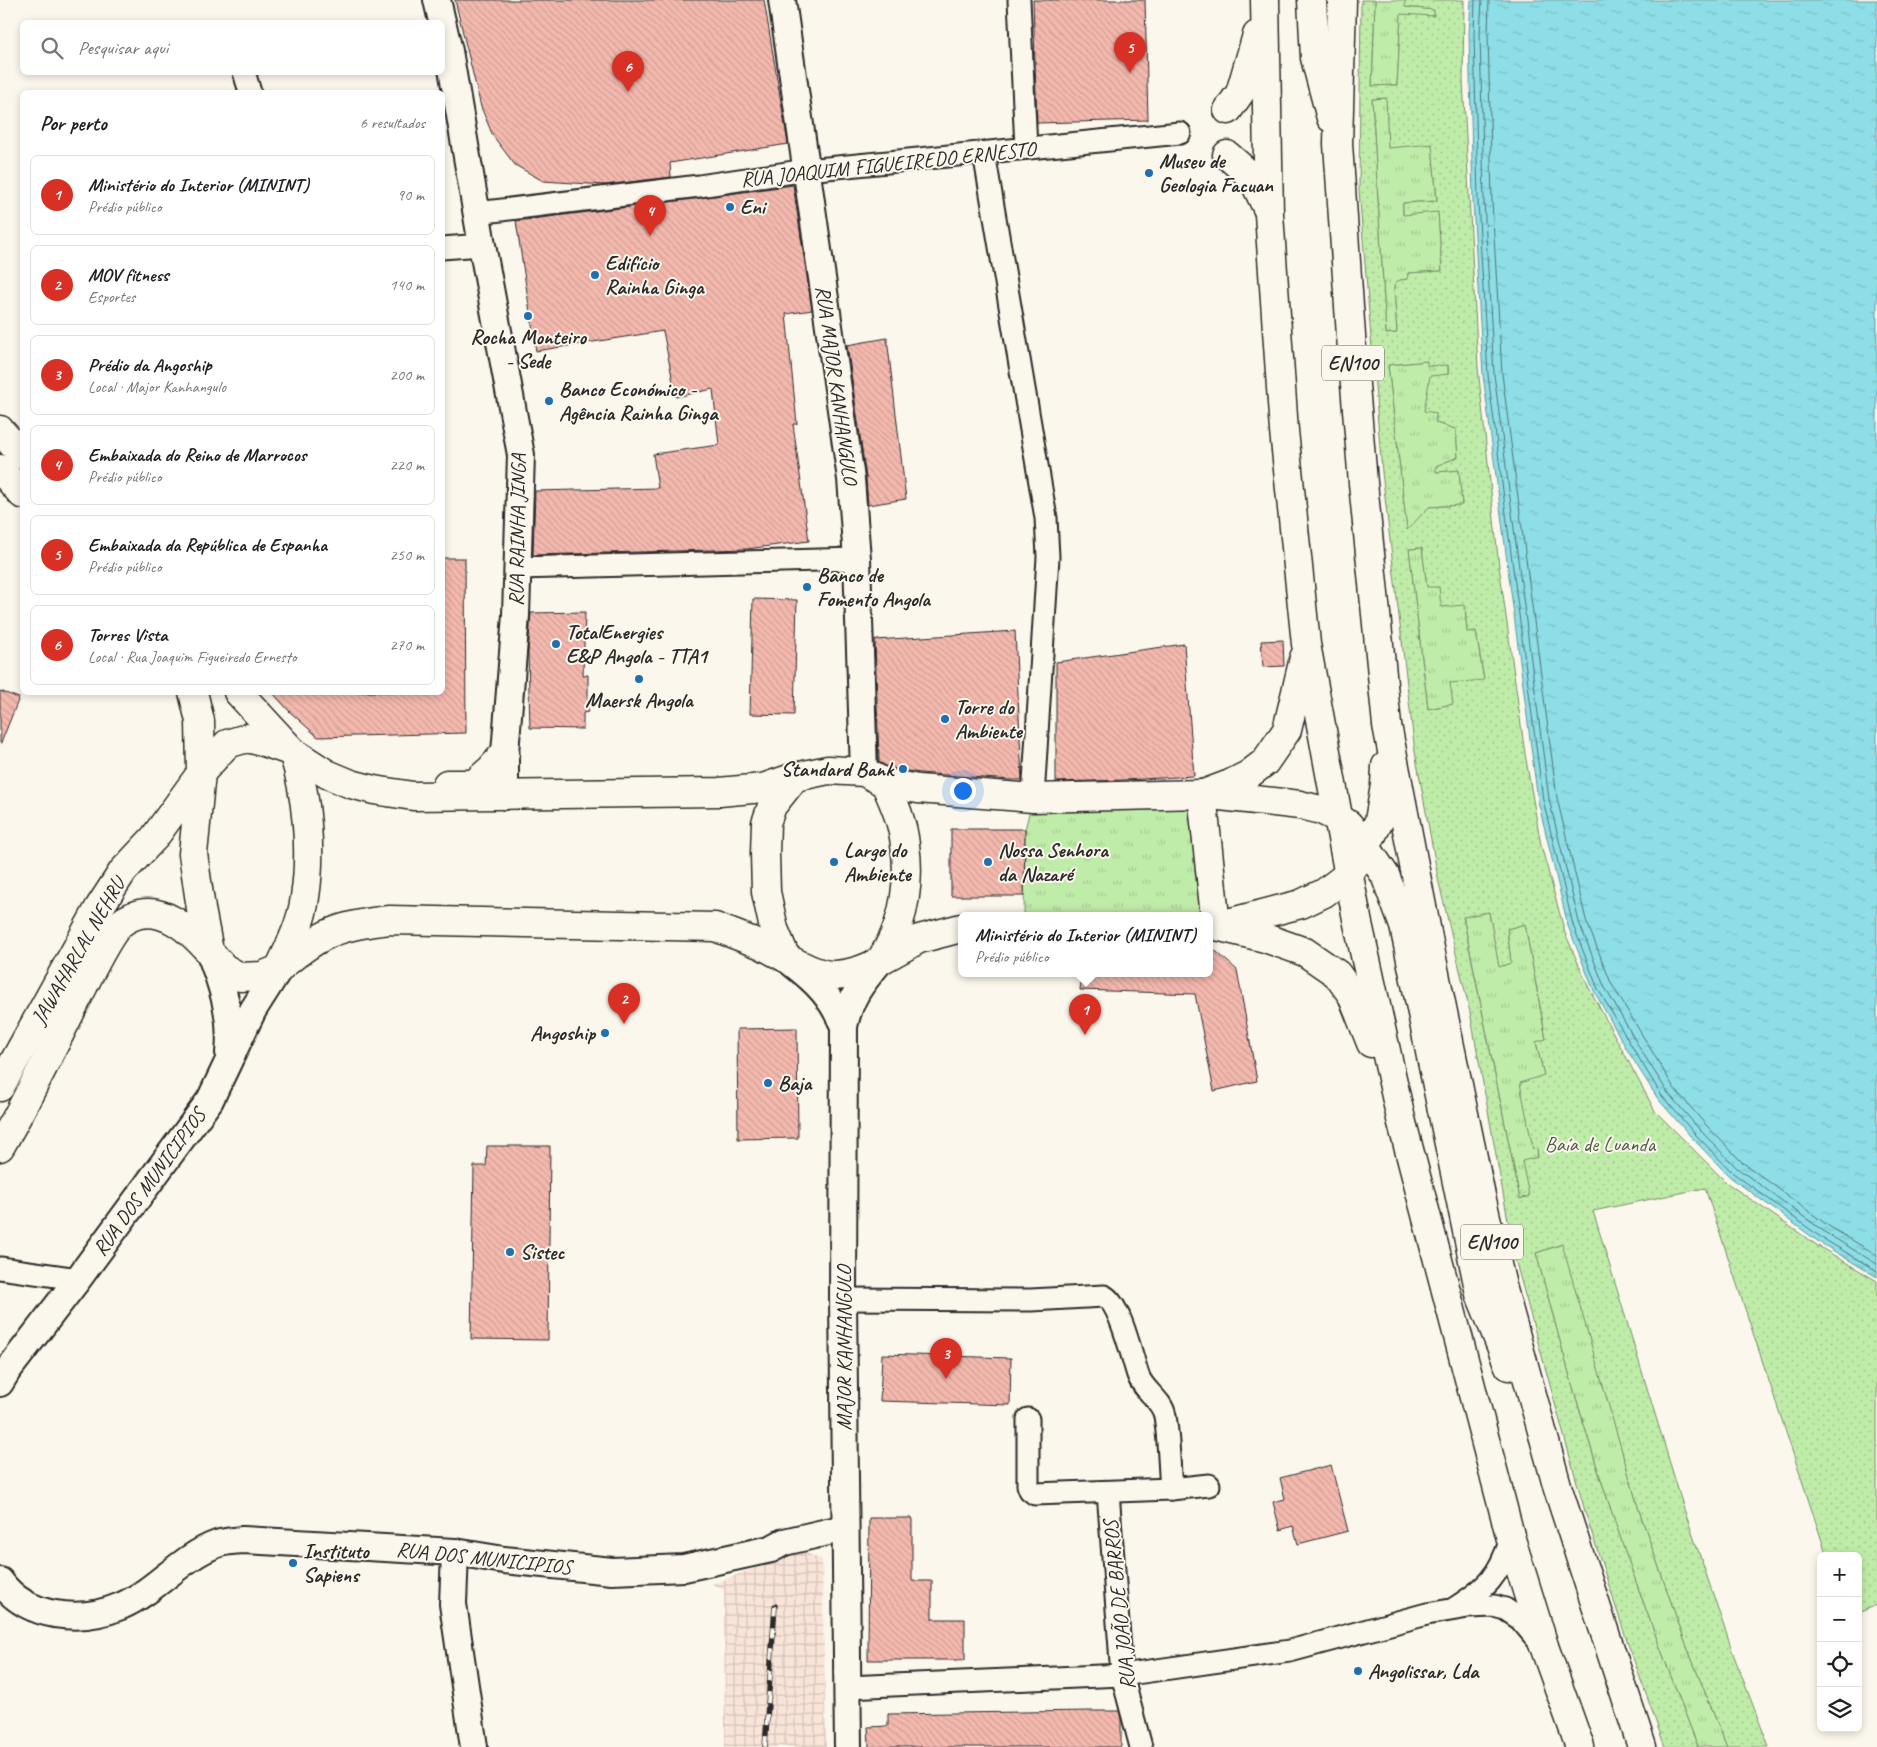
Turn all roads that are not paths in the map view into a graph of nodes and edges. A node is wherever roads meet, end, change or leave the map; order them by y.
1 (437, 0) edge
2 (782, 0) edge
3 (1019, 0) edge
4 (1312, 0) edge
5 (1342, 0) edge
6 (1265, 5) edge
7 (442, 20) edge
8 (445, 33) edge
9 (245, 75) edge
10 (249, 90) edge
11 (1228, 110) dead end
12 (1180, 133) dead end
13 (1338, 144) junction
14 (1026, 148) junction
15 (984, 152) junction
16 (1228, 155) dead end
17 (807, 170) junction
18 (477, 213) junction
19 (1269, 214) junction
20 (482, 245) junction
21 (445, 248) edge
22 (0, 430) edge
23 (20, 453) edge
24 (0, 469) edge
25 (20, 492) edge
26 (857, 559) junction
27 (518, 568) junction
28 (1306, 644) junction
29 (194, 695) edge
30 (241, 695) edge
31 (259, 695) edge
32 (1387, 725) junction
33 (293, 752) junction
34 (505, 753) junction
35 (201, 773) junction
36 (795, 777) junction
37 (875, 777) junction
38 (1202, 794) junction
39 (505, 796) junction
40 (1033, 798) junction
41 (1340, 818) junction
42 (1366, 846) junction
43 (1349, 874) junction
44 (1212, 912) edge
45 (1213, 926) edge
46 (958, 929) edge
47 (209, 951) junction
48 (786, 958) junction
49 (881, 960) junction
50 (279, 969) junction
51 (844, 1026) junction
52 (228, 1064) junction
53 (0, 1087) edge
54 (1401, 1120) junction
55 (0, 1147) edge
56 (0, 1268) edge
57 (78, 1280) junction
58 (844, 1299) junction
59 (0, 1383) edge
60 (1028, 1419) dead end
61 (1209, 1485) dead end
62 (1171, 1489) junction
63 (1558, 1489) junction
64 (1108, 1492) junction
65 (845, 1528) junction
66 (1511, 1539) junction
67 (455, 1552) junction
68 (0, 1581) edge
69 (1451, 1610) junction
70 (1545, 1649) junction
71 (1122, 1675) junction
72 (847, 1687) junction
73 (474, 1747) edge
74 (848, 1747) edge
75 (1141, 1747) edge
76 (1580, 1747) edge
77 (1642, 1747) edge

1 - 7 street, RUA RAINHA JINGA
2 - 17 street, RUA MAJOR KANHANGULO
3 - 14 street
4 - 13 main road, EN100
5 - 13 main road, EN100
6 - 11 main road, EN100
6 - 19 main road, EN100
8 - 18 street, RUA RAINHA JINGA
9 - 10 street
12 - 14 street, RUA JOAQUIM FIGUEIREDO ERNESTO
13 - 32 main road, EN100
14 - 15 street, RUA JOAQUIM FIGUEIREDO ERNESTO
15 - 17 street, RUA JOAQUIM FIGUEIREDO ERNESTO
15 - 40 street
16 - 19 main road
17 - 18 street, RUA JOAQUIM FIGUEIREDO ERNESTO
17 - 26 street, RUA MAJOR KANHANGULO
18 - 20 street, RUA RAINHA JINGA
19 - 28 main road, EN100
20 - 21 street
20 - 27 street, RUA RAINHA JINGA
22 - 23 main road
24 - 25 main road
26 - 27 street
26 - 37 street, RUA MAJOR KANHANGULO
27 - 34 street, RUA RAINHA JINGA
28 - 38 main road, EN100
28 - 41 main road, EN100
29 - 35 main road
30 - 33 main road
31 - 34 main road
32 - 42 main road
32 - 63 main road, EN100
33 - 35 main road, JAWAHARLAL NEHRU
33 - 39 main road
33 - 50 main road
34 - 39 street, RUA RAINHA JINGA
35 - 47 main road
35 - 53 main road, JAWAHARLAL NEHRU
36 - 37 main road
36 - 39 main road
36 - 48 main road
37 - 40 main road
37 - 49 main road
38 - 40 main road
38 - 41 main road
38 - 44 main road
41 - 42 main road
41 - 43 main road, EN100
42 - 43 main road
42 - 63 main road
43 - 45 main road
43 - 54 main road, EN100
45 - 54 main road
46 - 49 main road
47 - 50 main road, JAWAHARLAL NEHRU
47 - 52 street
47 - 55 main road, JAWAHARLAL NEHRU
48 - 49 main road
48 - 50 main road
48 - 51 street
49 - 51 street, MAJOR KANHANGULO
50 - 52 street, RUA DOS MUNICIPIOS
51 - 58 street, MAJOR KANHANGULO
52 - 57 street, RUA DOS MUNICIPIOS
54 - 66 main road, EN100
56 - 57 street
57 - 59 street, RUA DOS MUNICIPIOS
58 - 62 street
58 - 65 street, MAJOR KANHANGULO
60 - 64 street
61 - 62 street
62 - 64 street
63 - 77 main road, EN100
64 - 71 street, RUA JOÃO DE BARROS
65 - 67 street, RUA DOS MUNICIPIOS
65 - 72 street, MAJOR KANHANGULO
66 - 69 street
66 - 70 main road, EN100
67 - 68 street, RUA DOS MUNICIPIOS
67 - 73 street
69 - 70 street
69 - 71 street
70 - 76 main road, EN100
71 - 72 street
71 - 75 street, RUA JOÃO DE BARROS
72 - 74 street, MAJOR KANHANGULO

